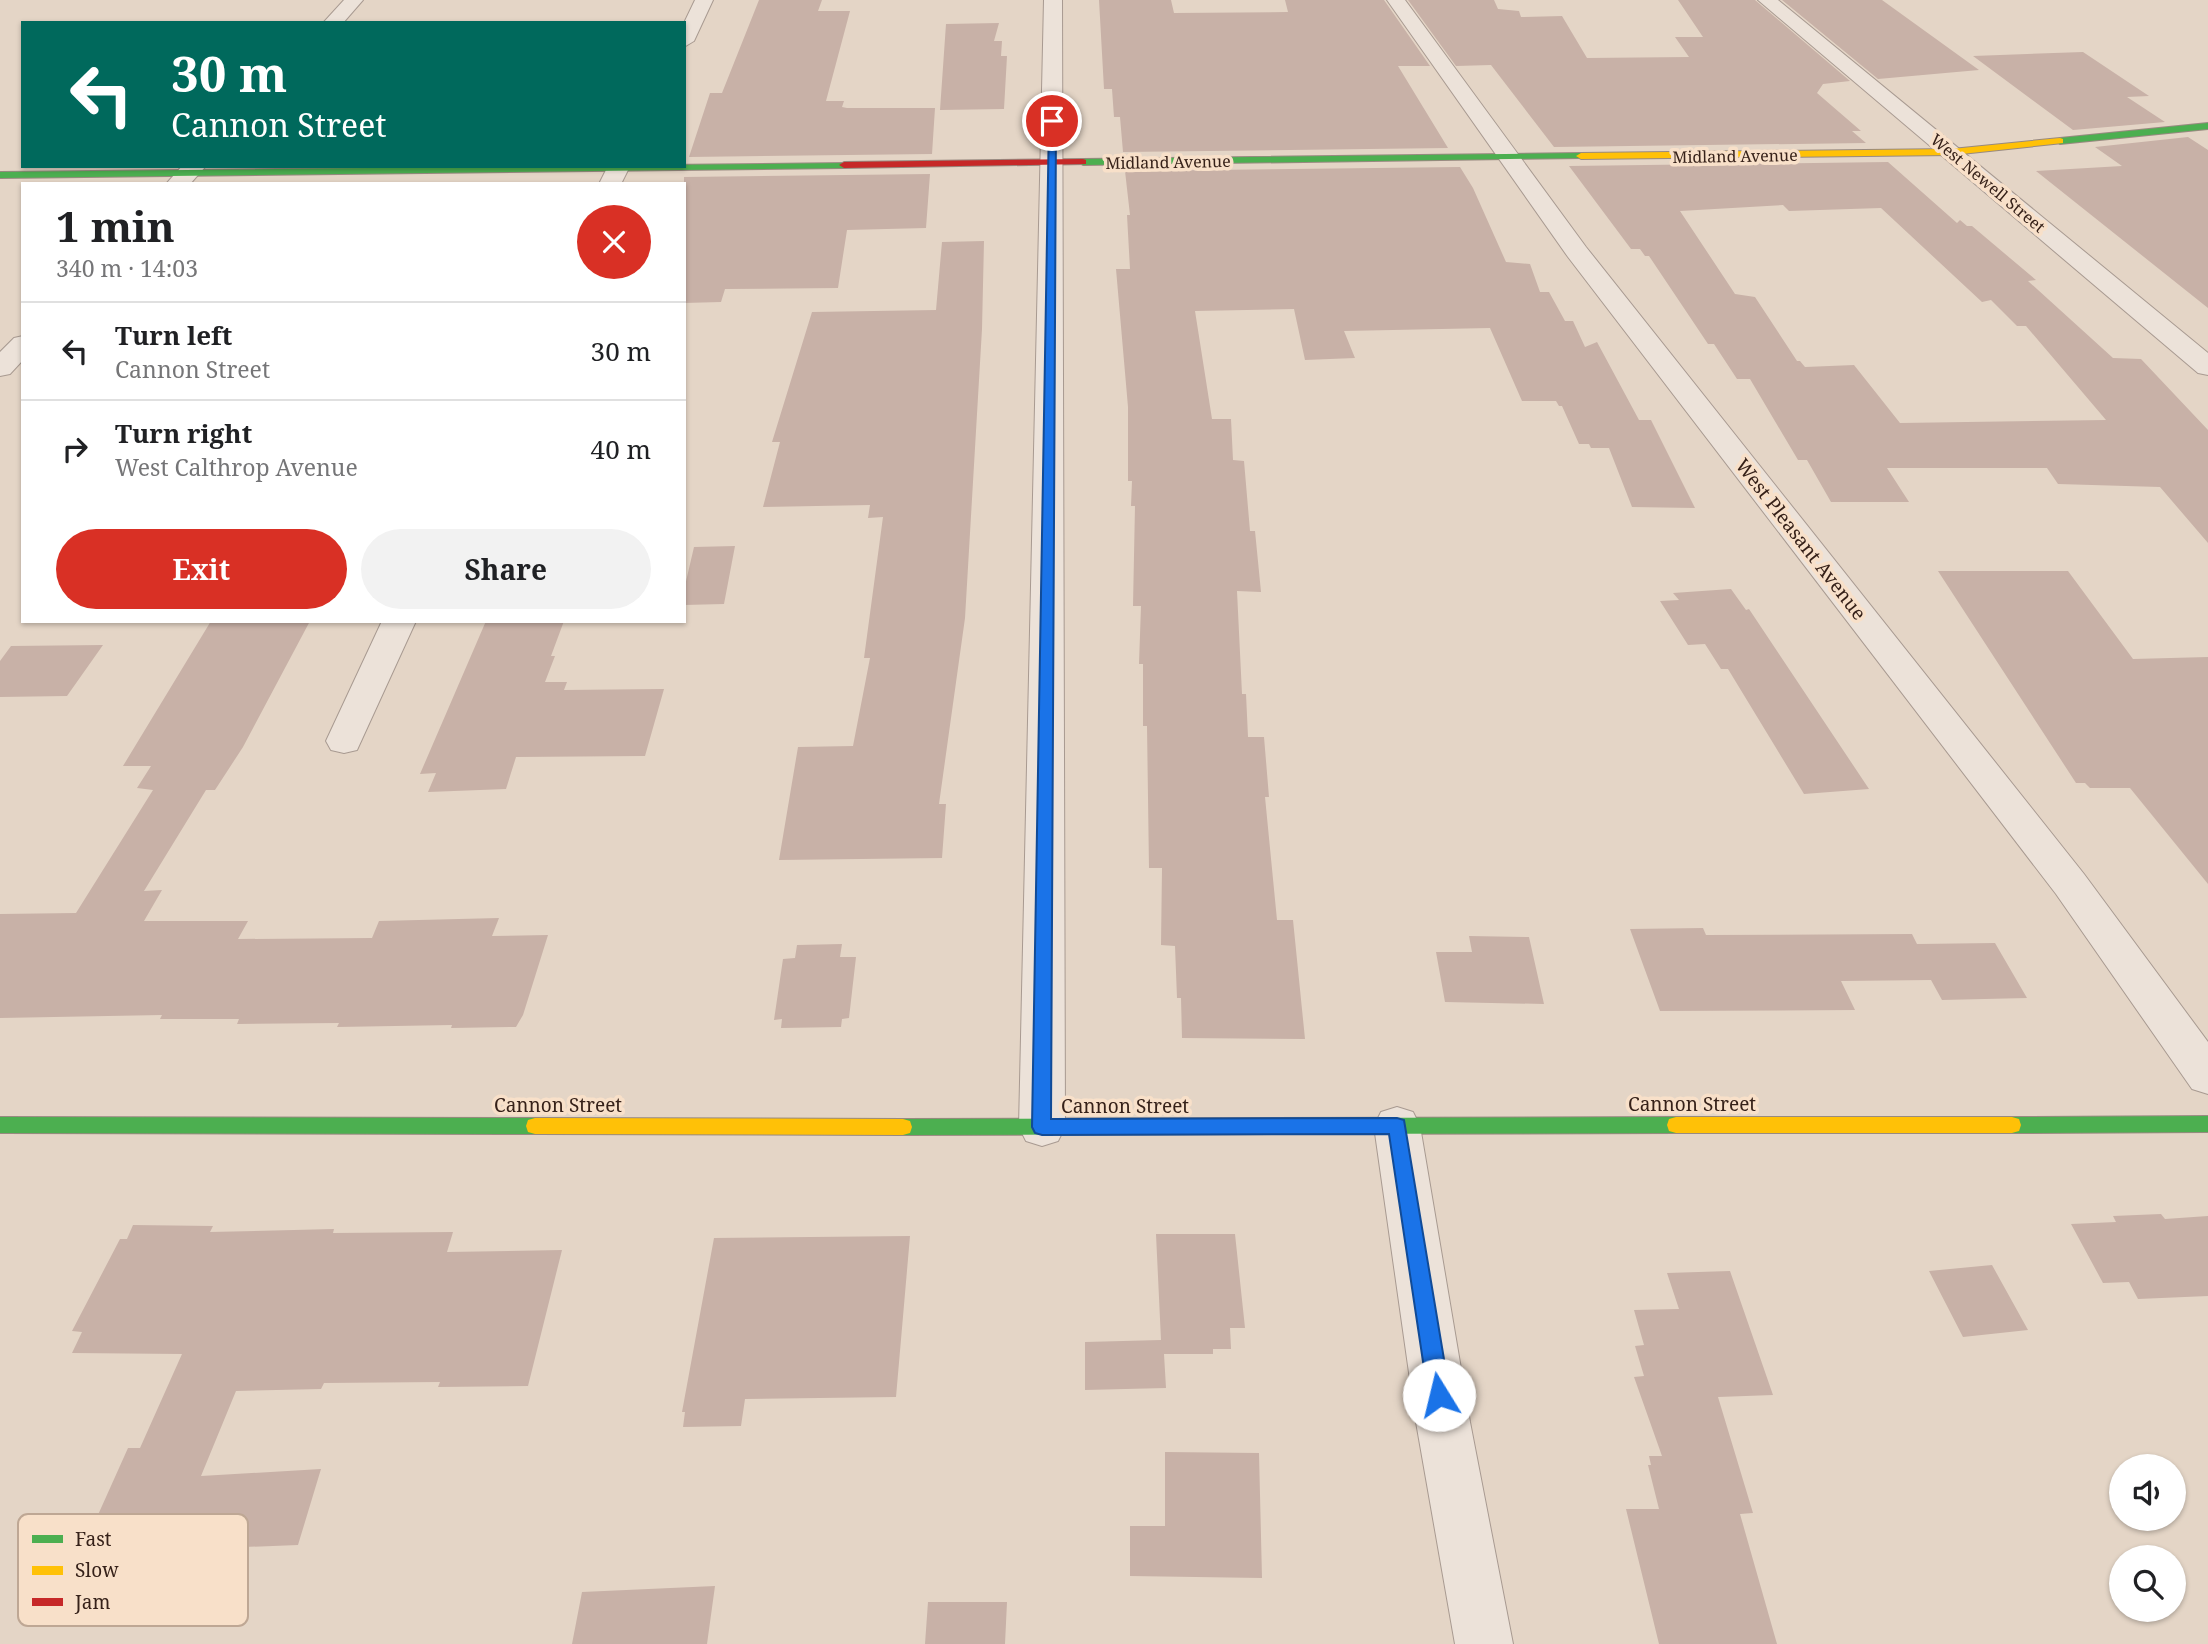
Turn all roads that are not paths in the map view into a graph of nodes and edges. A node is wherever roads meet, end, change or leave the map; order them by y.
1 (354, 0) edge
2 (704, 0) edge
3 (1053, 0) edge
4 (1396, 0) edge
5 (1767, 0) edge
6 (334, 21) edge
7 (686, 37) edge
8 (2208, 125) edge
9 (1952, 152) junction
10 (1511, 158) junction
11 (1052, 163) junction
12 (616, 173) edge
13 (0, 175) edge
14 (186, 175) edge
15 (21, 346) edge
16 (2208, 367) edge
17 (0, 368) edge
18 (398, 623) edge
19 (344, 741) dead end
20 (2208, 1076) edge
21 (0, 1125) edge
22 (2208, 1125) edge
23 (1397, 1126) junction
24 (1042, 1127) junction
25 (1484, 1644) edge

1 - 6 street
2 - 7 street
3 - 11 street
4 - 10 street, West Pleasant Avenue
5 - 9 street, West Newell Street
8 - 9 street, Midland Avenue
9 - 10 street, Midland Avenue
9 - 16 street, West Newell Street
10 - 11 street, Midland Avenue
10 - 20 street, West Pleasant Avenue
11 - 12 street, Midland Avenue
11 - 24 street
12 - 14 street, Midland Avenue
13 - 14 street, Midland Avenue
15 - 17 street
18 - 19 street
21 - 24 street, Cannon Street
22 - 23 street, Cannon Street
23 - 24 street, Cannon Street
23 - 25 street

